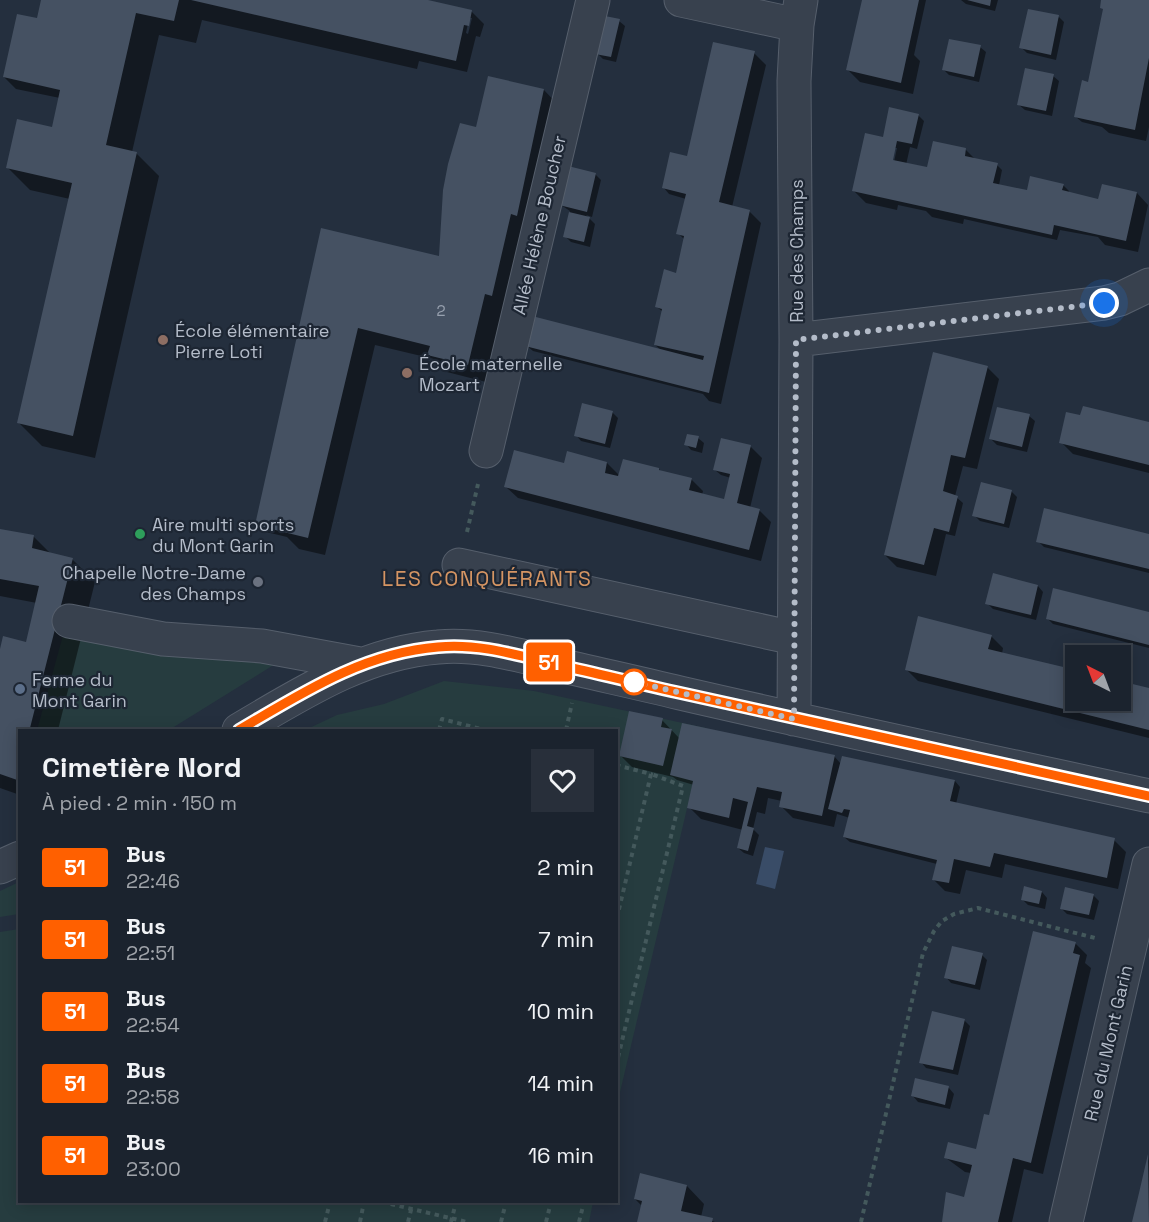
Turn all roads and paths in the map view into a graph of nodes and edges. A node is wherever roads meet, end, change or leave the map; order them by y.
1 (592, 0) edge
2 (681, 0) edge
3 (799, 12) edge
4 (1149, 285) edge
5 (796, 340) junction
6 (486, 450) dead end
7 (459, 565) dead end
8 (69, 621) dead end
9 (794, 638) junction
10 (360, 664) junction
11 (794, 719) junction
12 (241, 729) edge
13 (439, 729) edge
14 (475, 729) edge
15 (618, 766) edge
16 (651, 774) junction
17 (1149, 796) edge
18 (18, 859) edge
19 (1149, 864) edge
20 (0, 867) edge
21 (618, 914) edge
22 (1130, 947) junction
23 (618, 1037) edge
24 (623, 1038) junction
25 (618, 1058) edge
26 (330, 1203) edge
27 (364, 1203) edge
28 (385, 1203) edge
29 (413, 1203) edge
30 (456, 1203) edge
31 (506, 1203) edge
32 (551, 1203) edge
33 (584, 1203) edge
34 (411, 1209) junction
35 (452, 1220) edge
36 (326, 1222) edge
37 (360, 1222) edge
38 (408, 1222) edge
39 (467, 1222) edge
40 (501, 1222) edge
41 (546, 1222) edge
42 (579, 1222) edge
43 (861, 1222) edge
44 (1066, 1222) edge

1 - 6 street, Allée Hélène Boucher
2 - 3 street
3 - 5 street, Rue des Champs
4 - 5 street
5 - 9 street, Rue des Champs
7 - 9 street
8 - 10 street
9 - 11 street, Rue des Champs
10 - 11 street
10 - 12 street
11 - 17 street
13 - 14 path
15 - 16 path
16 - 21 path
16 - 24 path
18 - 20 street
19 - 22 street, Rue du Mont Garin
22 - 43 path
22 - 44 street, Rue du Mont Garin
23 - 24 path
24 - 25 path
26 - 36 path
27 - 37 path
28 - 34 path
29 - 34 path
30 - 35 path
31 - 40 path
32 - 41 path
33 - 42 path
34 - 35 path
34 - 38 path
35 - 39 path

